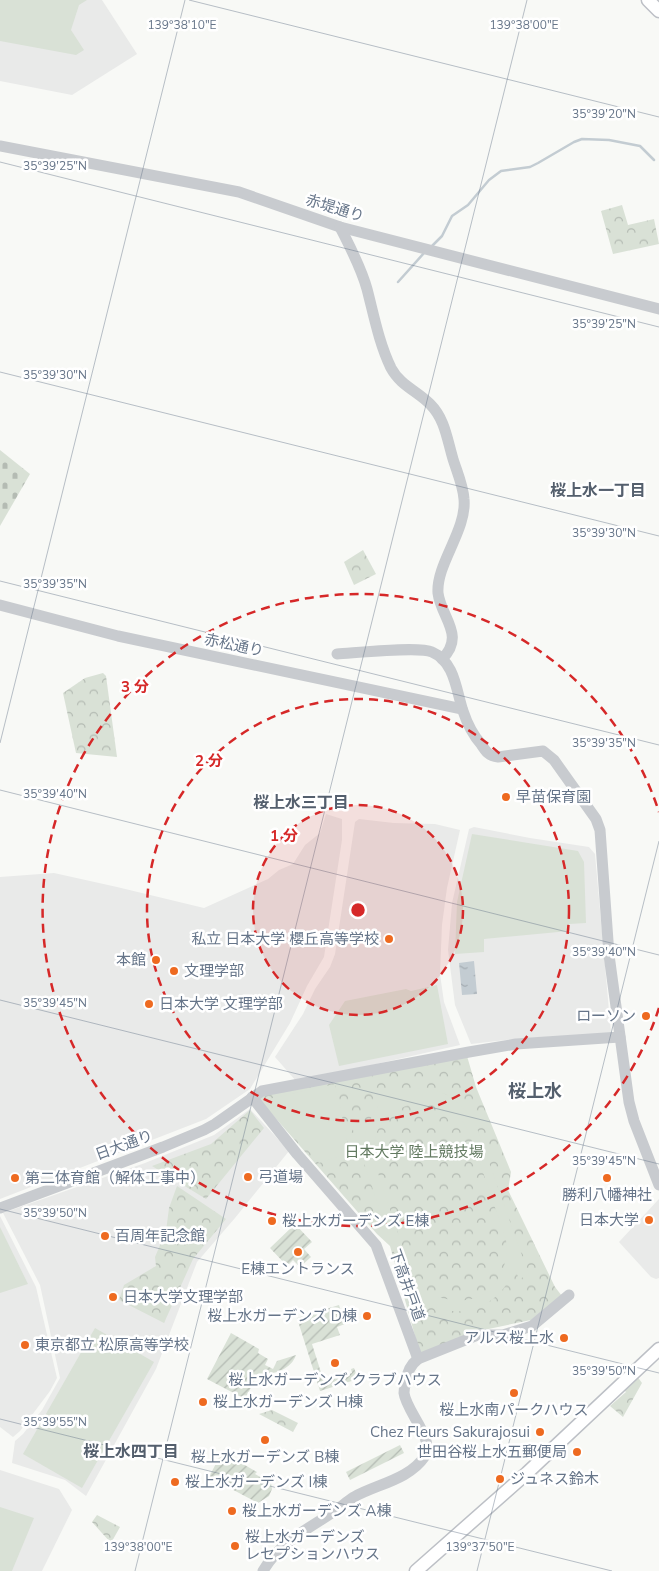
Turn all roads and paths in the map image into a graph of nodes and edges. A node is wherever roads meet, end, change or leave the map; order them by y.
1 (648, 0) edge
2 (659, 11) edge
3 (0, 146) edge
4 (340, 226) junction
5 (659, 308) edge
6 (0, 606) edge
7 (337, 654) dead end
8 (442, 658) junction
9 (462, 708) junction
10 (620, 1037) junction
11 (252, 1097) junction
12 (659, 1185) edge
13 (0, 1208) edge
14 (569, 1295) dead end
15 (659, 1349) edge
16 (418, 1359) junction
17 (263, 1571) edge
18 (416, 1571) edge

1 - 2 main road
3 - 4 street, 赤堤通り
4 - 5 street, 赤堤通り
4 - 8 street
6 - 9 street, 赤松通り
7 - 8 street
8 - 9 street
9 - 10 street
10 - 11 street, 日大通り
10 - 12 street
11 - 13 street, 日大通り
11 - 16 street, 下高井戸道
14 - 16 street
15 - 18 main road
16 - 17 street

